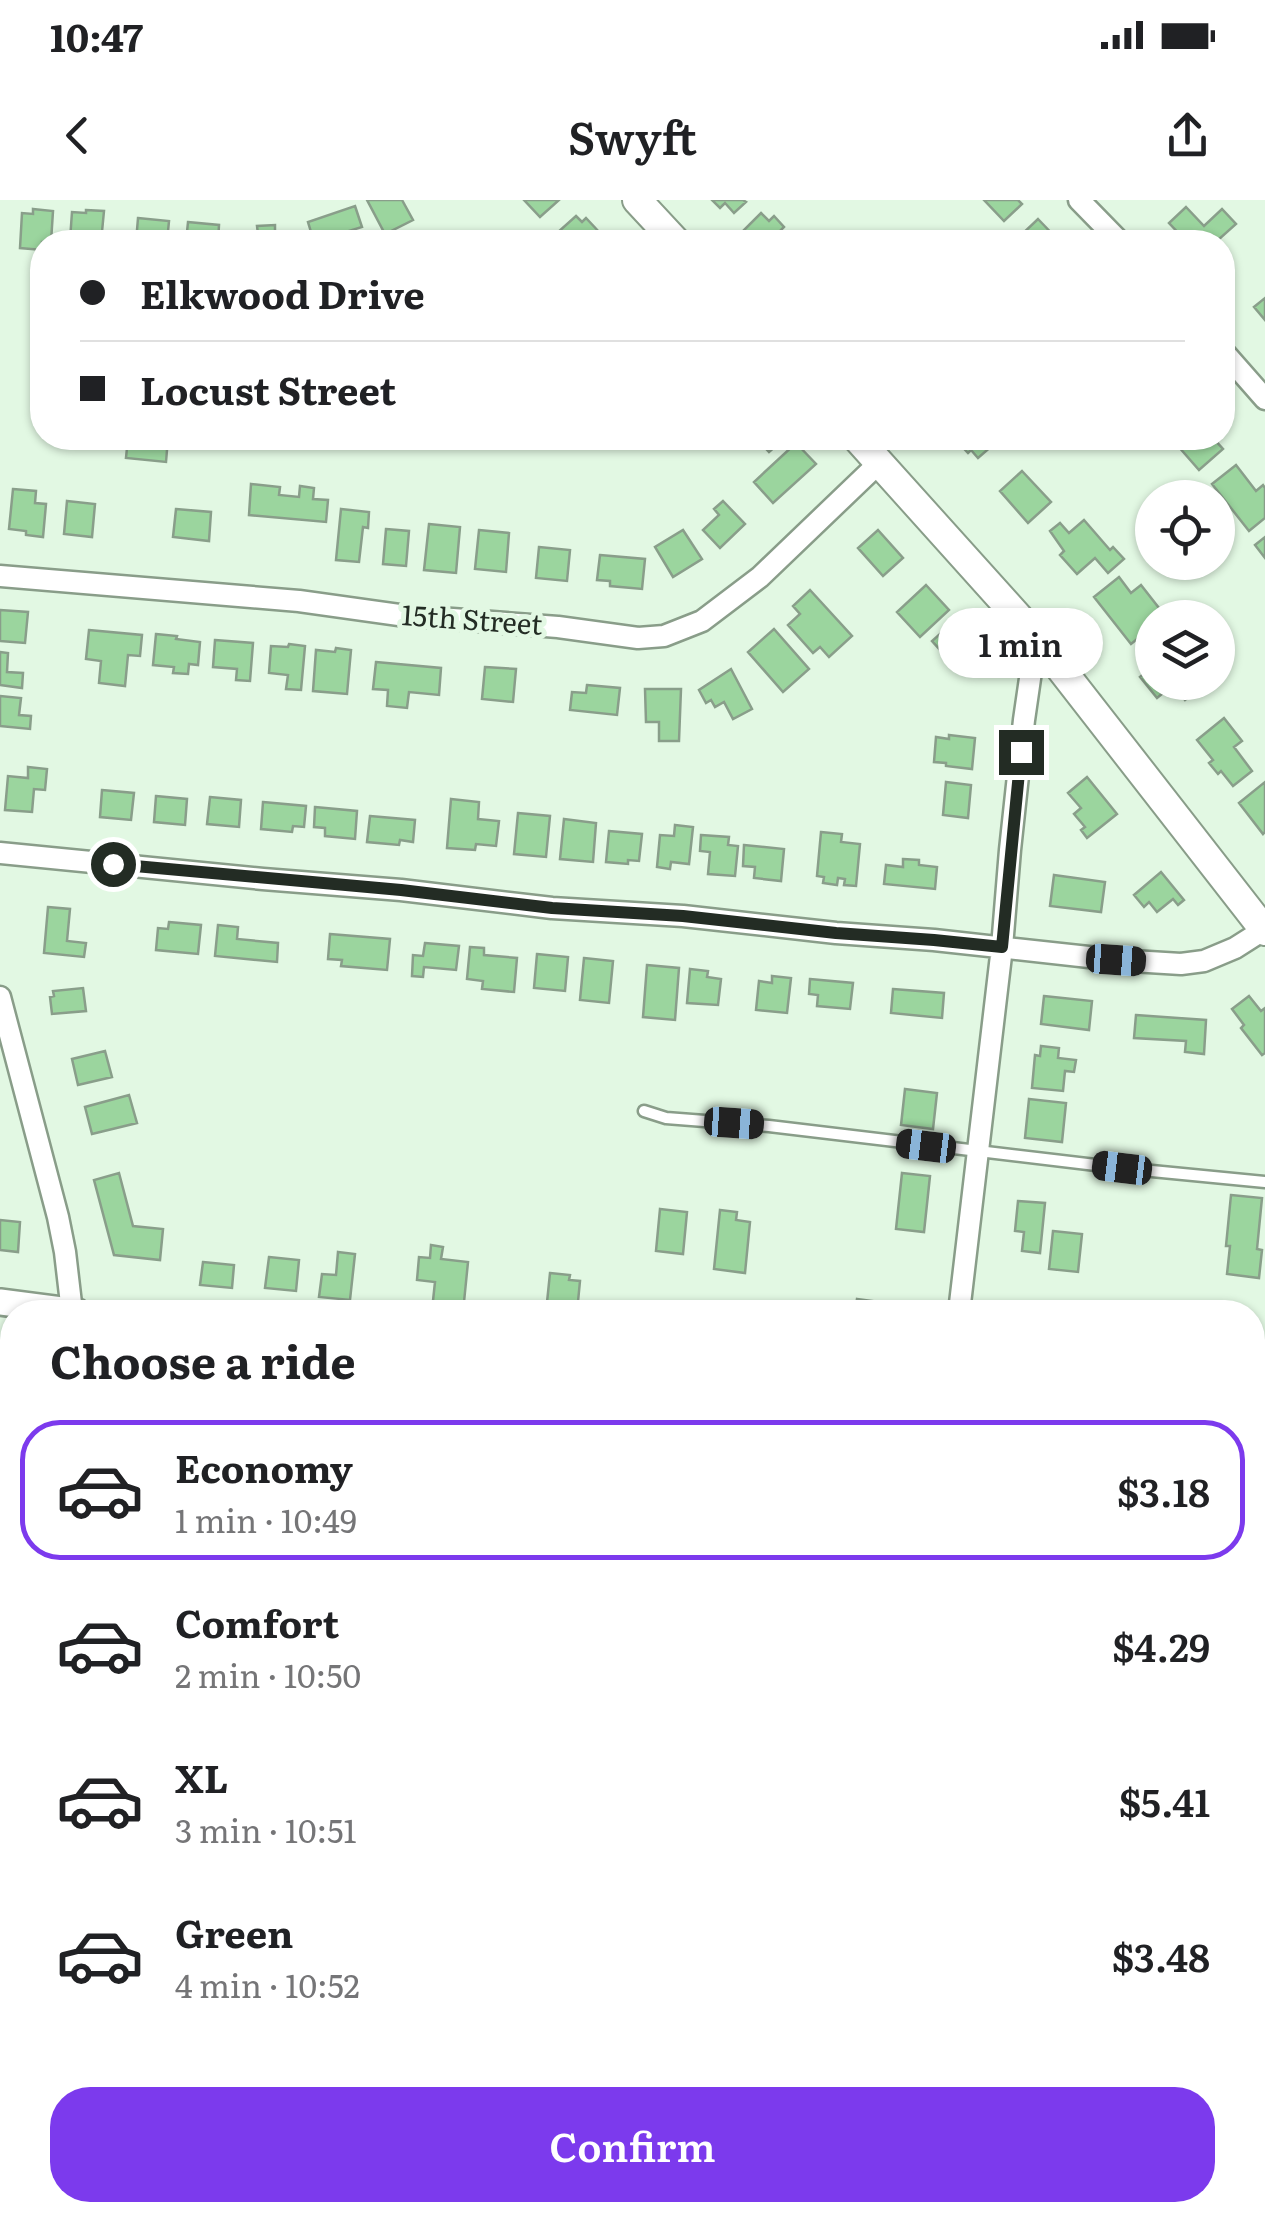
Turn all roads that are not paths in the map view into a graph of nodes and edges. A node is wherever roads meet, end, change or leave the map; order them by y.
1 (636, 200) edge
2 (1079, 200) edge
3 (665, 230) edge
4 (1108, 230) edge
5 (1235, 365) edge
6 (1265, 398) edge
7 (869, 450) edge
8 (880, 462) junction
9 (0, 576) edge
10 (1036, 637) junction
11 (0, 852) edge
12 (1265, 930) edge
13 (1002, 947) junction
14 (0, 997) edge
15 (644, 1111) dead end
16 (978, 1152) junction
17 (1265, 1182) edge
18 (72, 1300) edge
19 (960, 1300) edge

1 - 3 main road
2 - 4 street
5 - 6 street
7 - 8 main road
8 - 9 street, 15th Street
8 - 10 main road
10 - 12 main road
10 - 13 street
11 - 13 street
12 - 13 street
13 - 16 street
14 - 18 street
15 - 16 lane
16 - 17 lane
16 - 19 street

